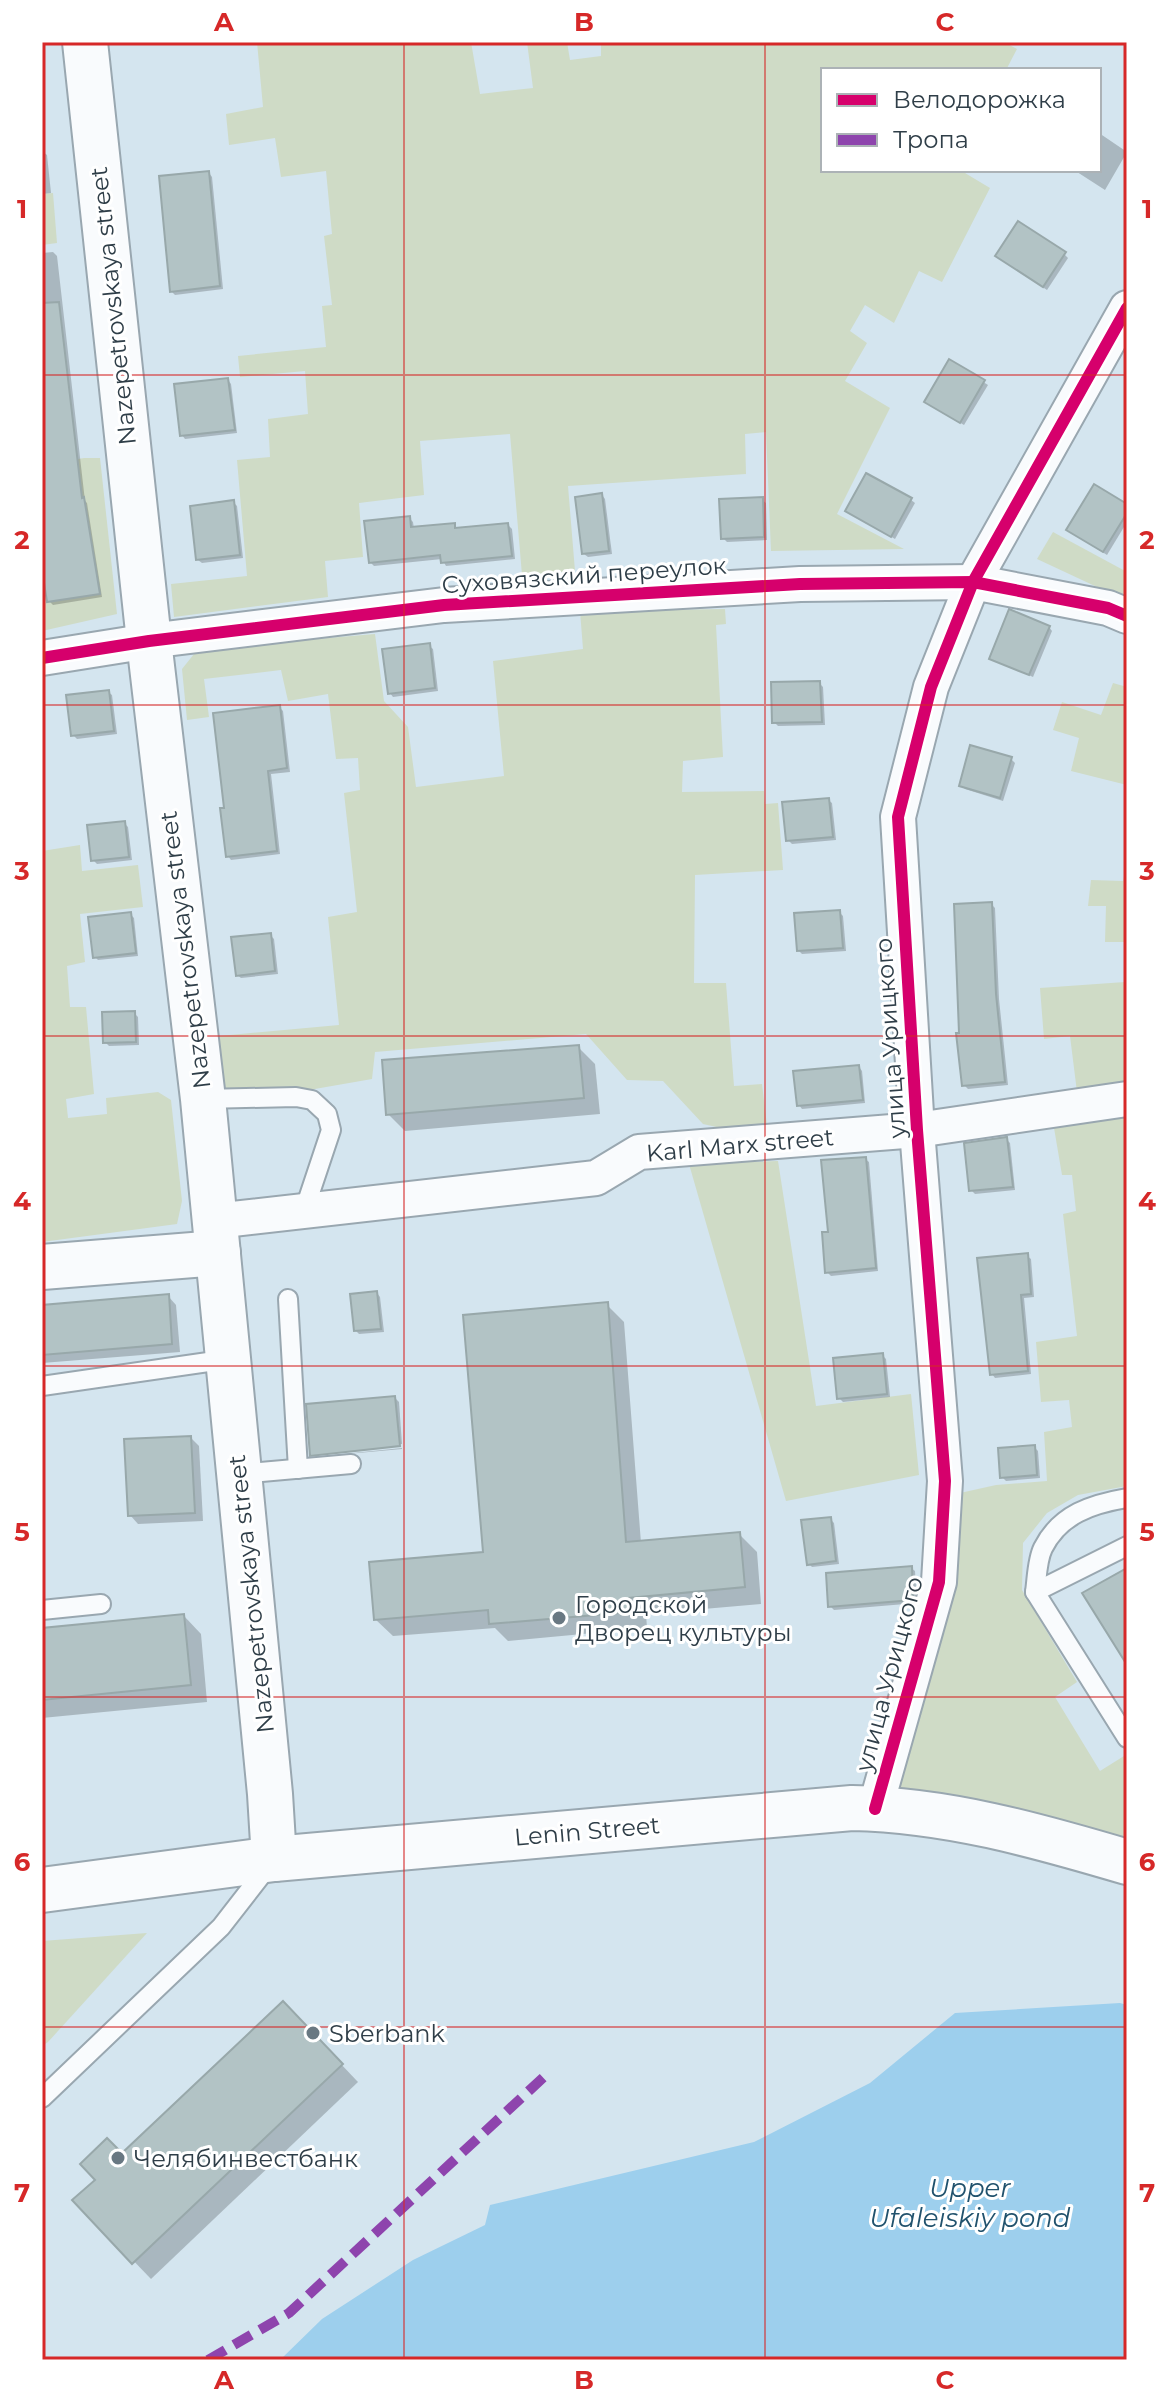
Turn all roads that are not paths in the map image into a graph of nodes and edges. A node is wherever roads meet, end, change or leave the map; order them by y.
1 (85, 42) edge
2 (1127, 308) edge
3 (973, 582) junction
4 (1127, 616) edge
5 (149, 641) junction
6 (42, 658) edge
7 (203, 1099) junction
8 (1127, 1099) edge
9 (917, 1130) junction
10 (304, 1211) junction
11 (216, 1237) junction
12 (42, 1267) edge
13 (288, 1299) dead end
14 (229, 1359) junction
15 (42, 1386) edge
16 (351, 1464) dead end
17 (298, 1469) junction
18 (239, 1474) junction
19 (1127, 1498) edge
20 (1127, 1546) edge
21 (1035, 1592) junction
22 (101, 1604) dead end
23 (42, 1610) edge
24 (1127, 1738) edge
25 (875, 1809) junction
26 (274, 1859) junction
27 (1127, 1862) edge
28 (42, 1890) edge
29 (42, 2098) edge

1 - 5 main road, Nazepetrovskaya street
2 - 3 street, улица Урицкого
3 - 4 street, Суховязский переулок
3 - 5 street, Суховязский переулок
3 - 9 street, улица Урицкого
5 - 6 street, Суховязский переулок
5 - 7 main road, Nazepetrovskaya street
7 - 10 lane
7 - 11 main road, Nazepetrovskaya street
8 - 9 street, Karl Marx street
9 - 10 street, Karl Marx street
9 - 25 street, улица Урицкого
10 - 11 street, Karl Marx street
11 - 12 main road, Karl Marx street
11 - 14 main road, Nazepetrovskaya street
13 - 17 lane
14 - 15 lane
14 - 18 main road, Nazepetrovskaya street
16 - 17 lane
17 - 18 lane
18 - 26 main road, Nazepetrovskaya street
19 - 21 lane
20 - 21 lane
21 - 24 lane
22 - 23 lane
25 - 26 main road, Lenin Street
25 - 27 main road, Lenin Street
26 - 28 main road, Lenin Street
26 - 29 lane

